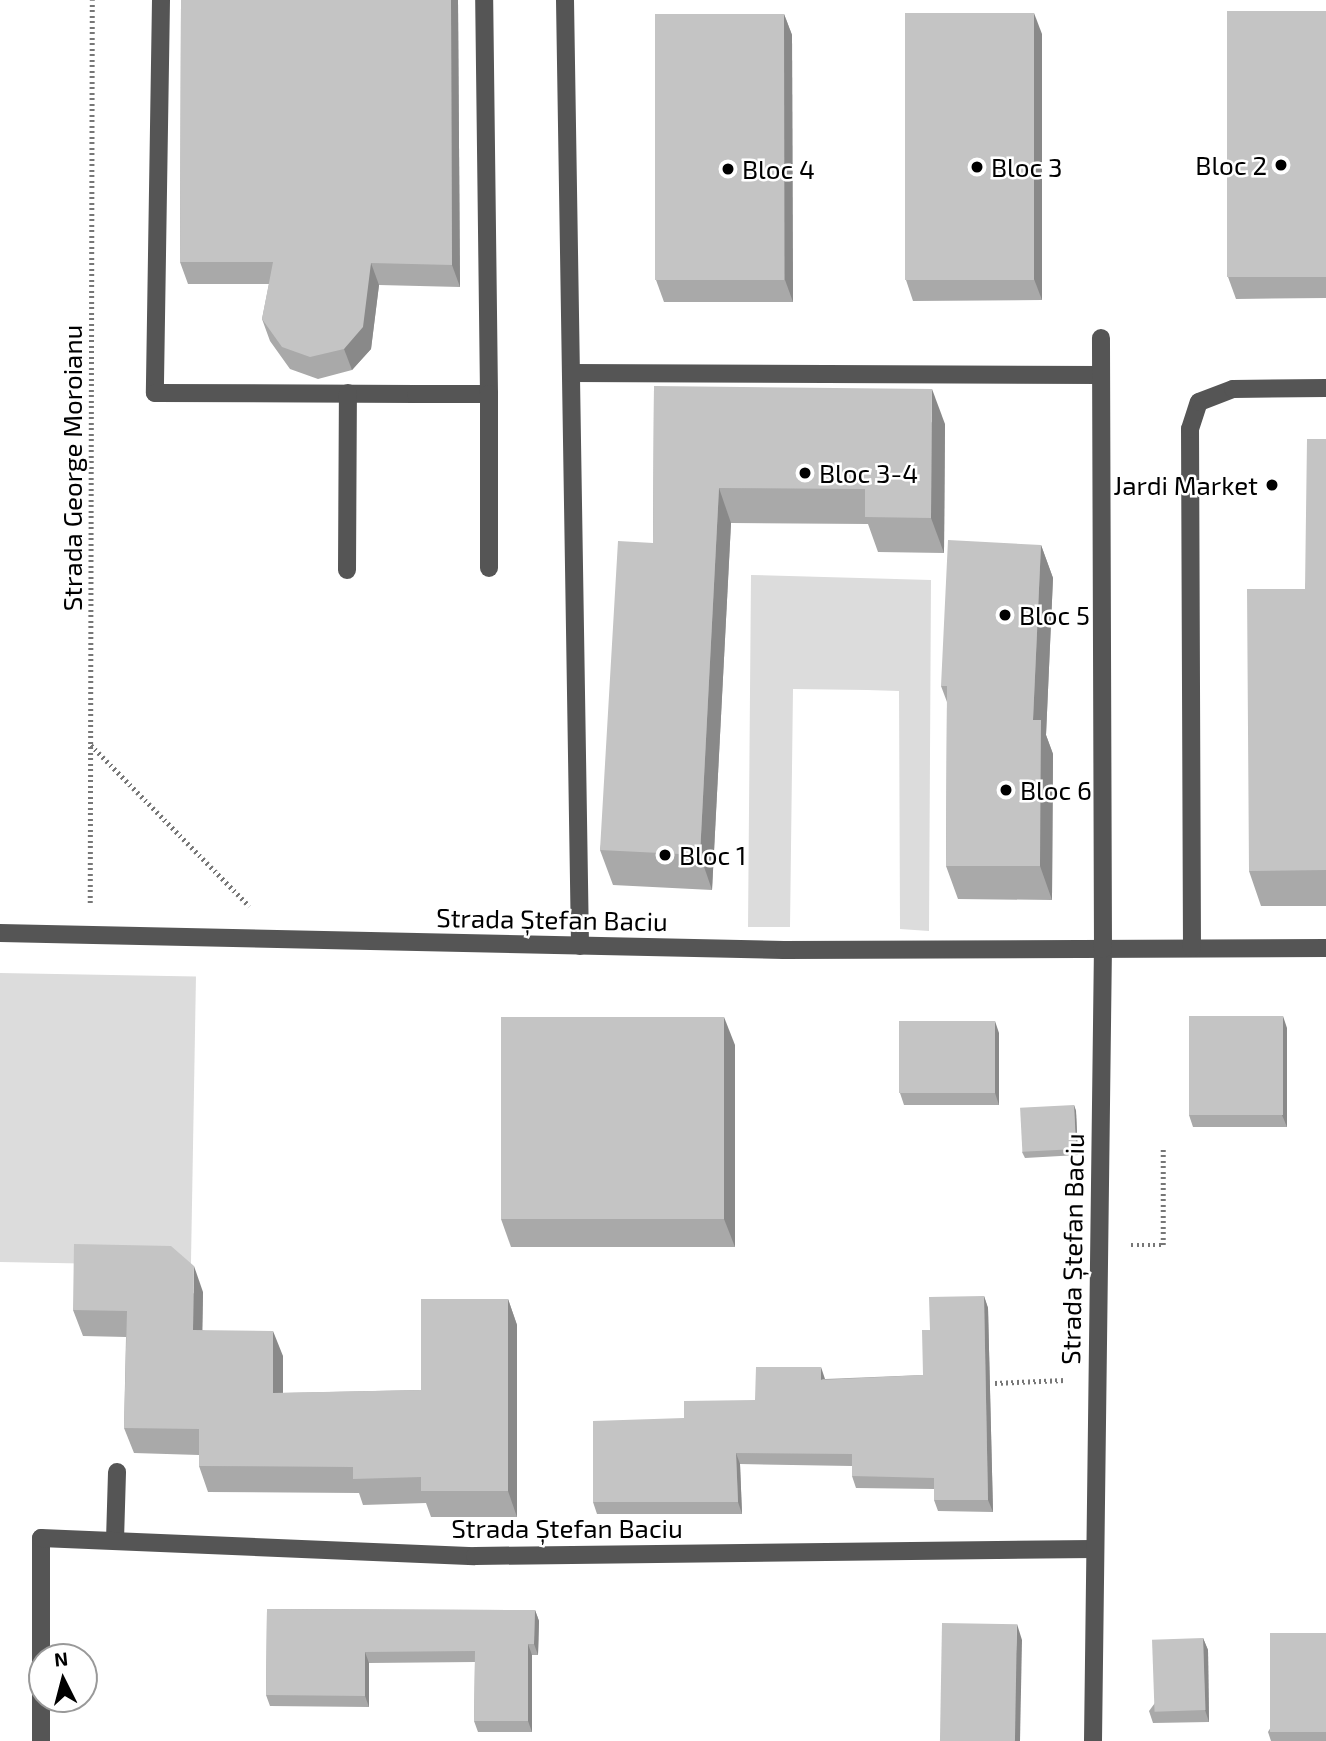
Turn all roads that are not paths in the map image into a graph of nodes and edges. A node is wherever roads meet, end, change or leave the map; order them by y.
1 (161, 0) edge
2 (484, 0) edge
3 (565, 0) edge
4 (1101, 338) dead end
5 (571, 373) junction
6 (1101, 375) junction
7 (1326, 388) edge
8 (348, 393) junction
9 (489, 394) junction
10 (489, 568) dead end
11 (347, 570) dead end
12 (0, 933) edge
13 (580, 947) junction
14 (1192, 948) junction
15 (1326, 948) edge
16 (1103, 949) junction
17 (117, 1472) dead end
18 (115, 1540) junction
19 (1094, 1549) junction
20 (41, 1741) edge
21 (1093, 1741) edge

1 - 8 street
2 - 9 street
3 - 5 street
4 - 6 street
5 - 6 street
5 - 13 street
6 - 16 street
7 - 14 street
8 - 9 street
8 - 11 street
9 - 10 street
12 - 13 street, Strada Ștefan Baciu
13 - 16 street, Strada Ștefan Baciu
14 - 15 street, Strada Ștefan Baciu
14 - 16 street, Strada Ștefan Baciu
16 - 19 street, Strada Ștefan Baciu
17 - 18 street
18 - 19 street, Strada Ștefan Baciu
18 - 20 street, Strada Ștefan Baciu
19 - 21 street, Strada Ștefan Baciu

